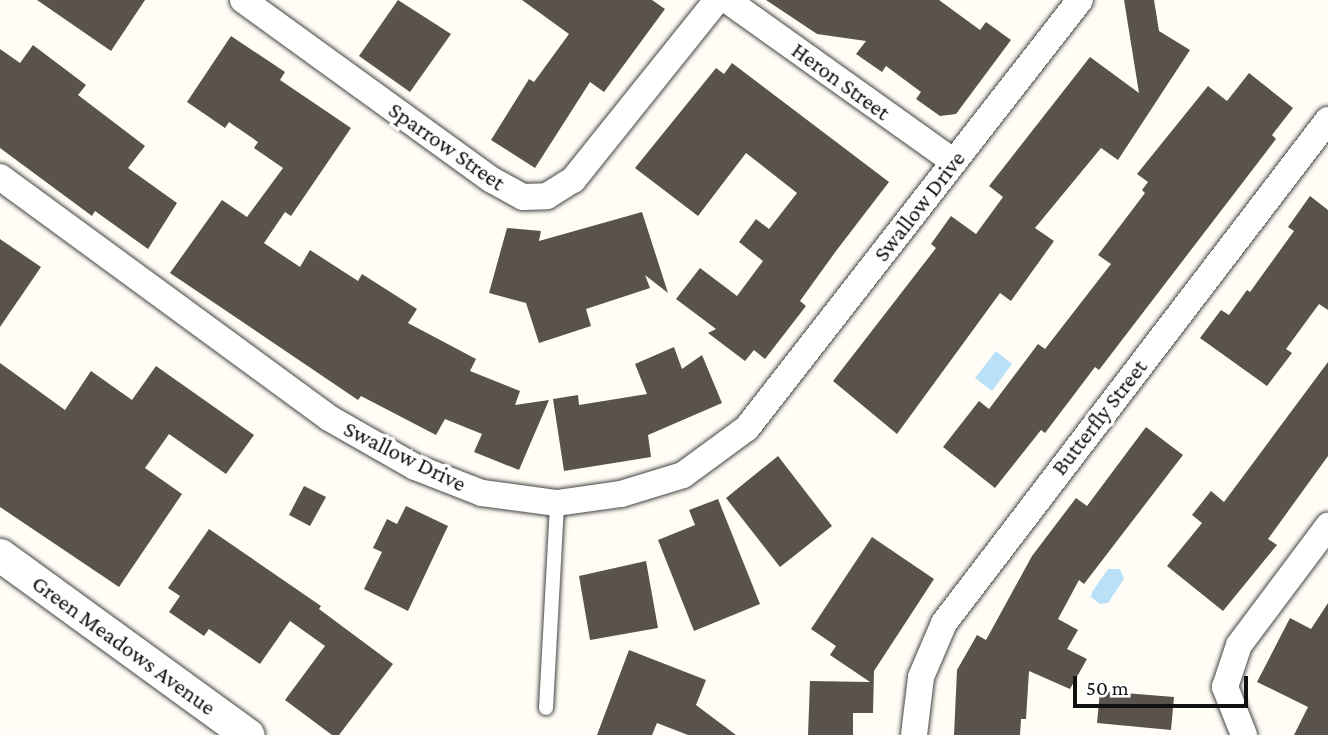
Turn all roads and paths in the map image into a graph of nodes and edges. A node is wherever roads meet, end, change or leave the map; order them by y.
1 (243, 0) edge
2 (717, 0) edge
3 (727, 0) edge
4 (1080, 0) edge
5 (1328, 120) edge
6 (954, 162) junction
7 (0, 177) edge
8 (556, 503) junction
9 (1328, 526) edge
10 (0, 555) edge
11 (546, 708) dead end
12 (248, 735) edge
13 (914, 735) edge
14 (1244, 735) edge

1 - 2 street, Sparrow Street
3 - 6 street, Heron Street
4 - 6 street, Swallow Drive
5 - 13 street, Butterfly Street
6 - 8 street, Swallow Drive
7 - 8 street, Swallow Drive
8 - 11 lane
9 - 14 street
10 - 12 street, Green Meadows Avenue

